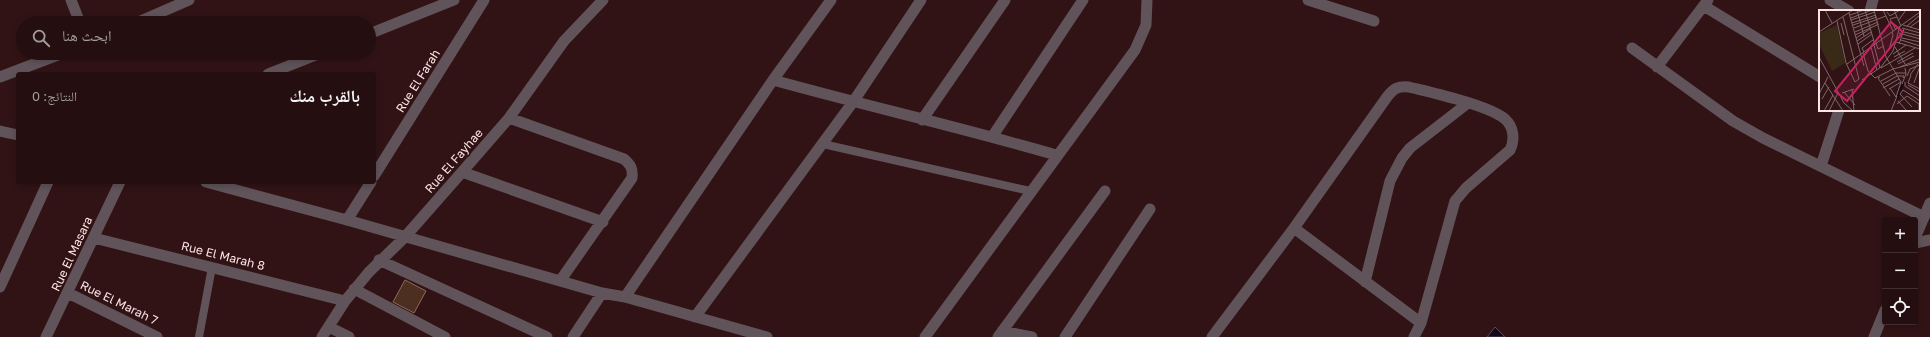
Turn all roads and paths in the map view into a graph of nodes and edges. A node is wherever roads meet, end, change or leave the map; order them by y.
1 (72, 0) edge
2 (189, 0) edge
3 (454, 0) edge
4 (484, 0) edge
5 (602, 0) edge
6 (831, 0) edge
7 (921, 0) edge
8 (1005, 0) edge
9 (1084, 0) edge
10 (1147, 0) edge
11 (1308, 0) edge
12 (1830, 0) edge
13 (1873, 0) edge
14 (1706, 3) edge
15 (1847, 10) edge
16 (1870, 10) edge
17 (78, 16) edge
18 (152, 16) edge
19 (1374, 21) dead end
20 (376, 31) edge
21 (1632, 48) dead end
22 (45, 60) edge
23 (303, 60) edge
24 (1657, 67) junction
25 (273, 72) edge
26 (1819, 76) edge
27 (0, 77) edge
28 (773, 80) junction
29 (853, 102) junction
30 (1468, 103) junction
31 (1839, 111) edge
32 (509, 118) junction
33 (922, 120) junction
34 (0, 131) edge
35 (16, 135) edge
36 (992, 137) junction
37 (823, 144) junction
38 (1056, 155) junction
39 (1821, 166) junction
40 (462, 172) junction
41 (376, 173) edge
42 (47, 184) edge
43 (119, 184) edge
44 (213, 184) edge
45 (369, 184) edge
46 (1105, 191) dead end
47 (1030, 192) junction
48 (1930, 203) edge
49 (1150, 209) dead end
50 (1924, 217) junction
51 (347, 220) junction
52 (602, 222) junction
53 (1294, 228) junction
54 (1918, 231) edge
55 (94, 238) junction
56 (404, 238) junction
57 (1930, 240) edge
58 (1918, 242) edge
59 (379, 260) junction
60 (212, 267) junction
61 (560, 281) junction
62 (1365, 282) junction
63 (0, 287) edge
64 (354, 289) junction
65 (68, 293) junction
66 (602, 293) junction
67 (625, 297) junction
68 (345, 301) junction
69 (695, 317) junction
70 (1882, 317) edge
71 (1421, 323) junction
72 (329, 327) junction
73 (1000, 334) edge
74 (46, 337) edge
75 (158, 337) edge
76 (199, 337) edge
77 (322, 337) edge
78 (349, 337) edge
79 (445, 337) edge
80 (547, 337) edge
81 (573, 337) edge
82 (767, 337) edge
83 (925, 337) edge
84 (1032, 337) edge
85 (1065, 337) edge
86 (1212, 337) edge
87 (1414, 337) edge
88 (1874, 337) edge

1 - 17 street
2 - 18 street
3 - 20 street
4 - 41 street, Rue El Farah
5 - 32 street, Rue El Fayhae
6 - 28 street
7 - 29 street
8 - 33 street
9 - 36 street
10 - 38 street
11 - 19 street
12 - 15 street
13 - 16 street
14 - 24 street
14 - 26 street
21 - 24 street
22 - 27 street
23 - 25 street
24 - 39 street
28 - 29 street
28 - 67 street
29 - 33 street
29 - 37 street
30 - 53 street
30 - 62 street
30 - 71 street
31 - 39 street
32 - 40 street, Rue El Fayhae
32 - 52 street
33 - 36 street
34 - 35 street
36 - 38 street
37 - 47 lane
37 - 69 street
38 - 47 street
39 - 50 street
40 - 52 street
40 - 56 street, Rue El Fayhae
42 - 63 street
43 - 55 street, Rue El Masara
44 - 51 street
45 - 51 street
46 - 73 street
47 - 83 street
48 - 50 street
49 - 85 street
50 - 54 street
51 - 56 street
52 - 61 street
53 - 62 street
53 - 86 street
55 - 60 street, Rue El Marah 8
55 - 65 street, Rue El Masara
56 - 59 street, Rue El Fayhae
56 - 61 street
57 - 58 street
59 - 64 street, Rue El Fayhae
59 - 80 street
60 - 68 street, Rue El Marah 8
60 - 76 lane
61 - 66 street
62 - 71 street
64 - 68 street, Rue El Fayhae
64 - 79 street
65 - 74 street, Rue El Masara
65 - 75 street, Rue El Marah 7
66 - 67 street
66 - 81 street
67 - 69 street
68 - 72 street, Rue El Fayhae
69 - 82 street
70 - 88 street
71 - 87 street
72 - 77 street, Rue El Fayhae
72 - 78 street
73 - 84 street

